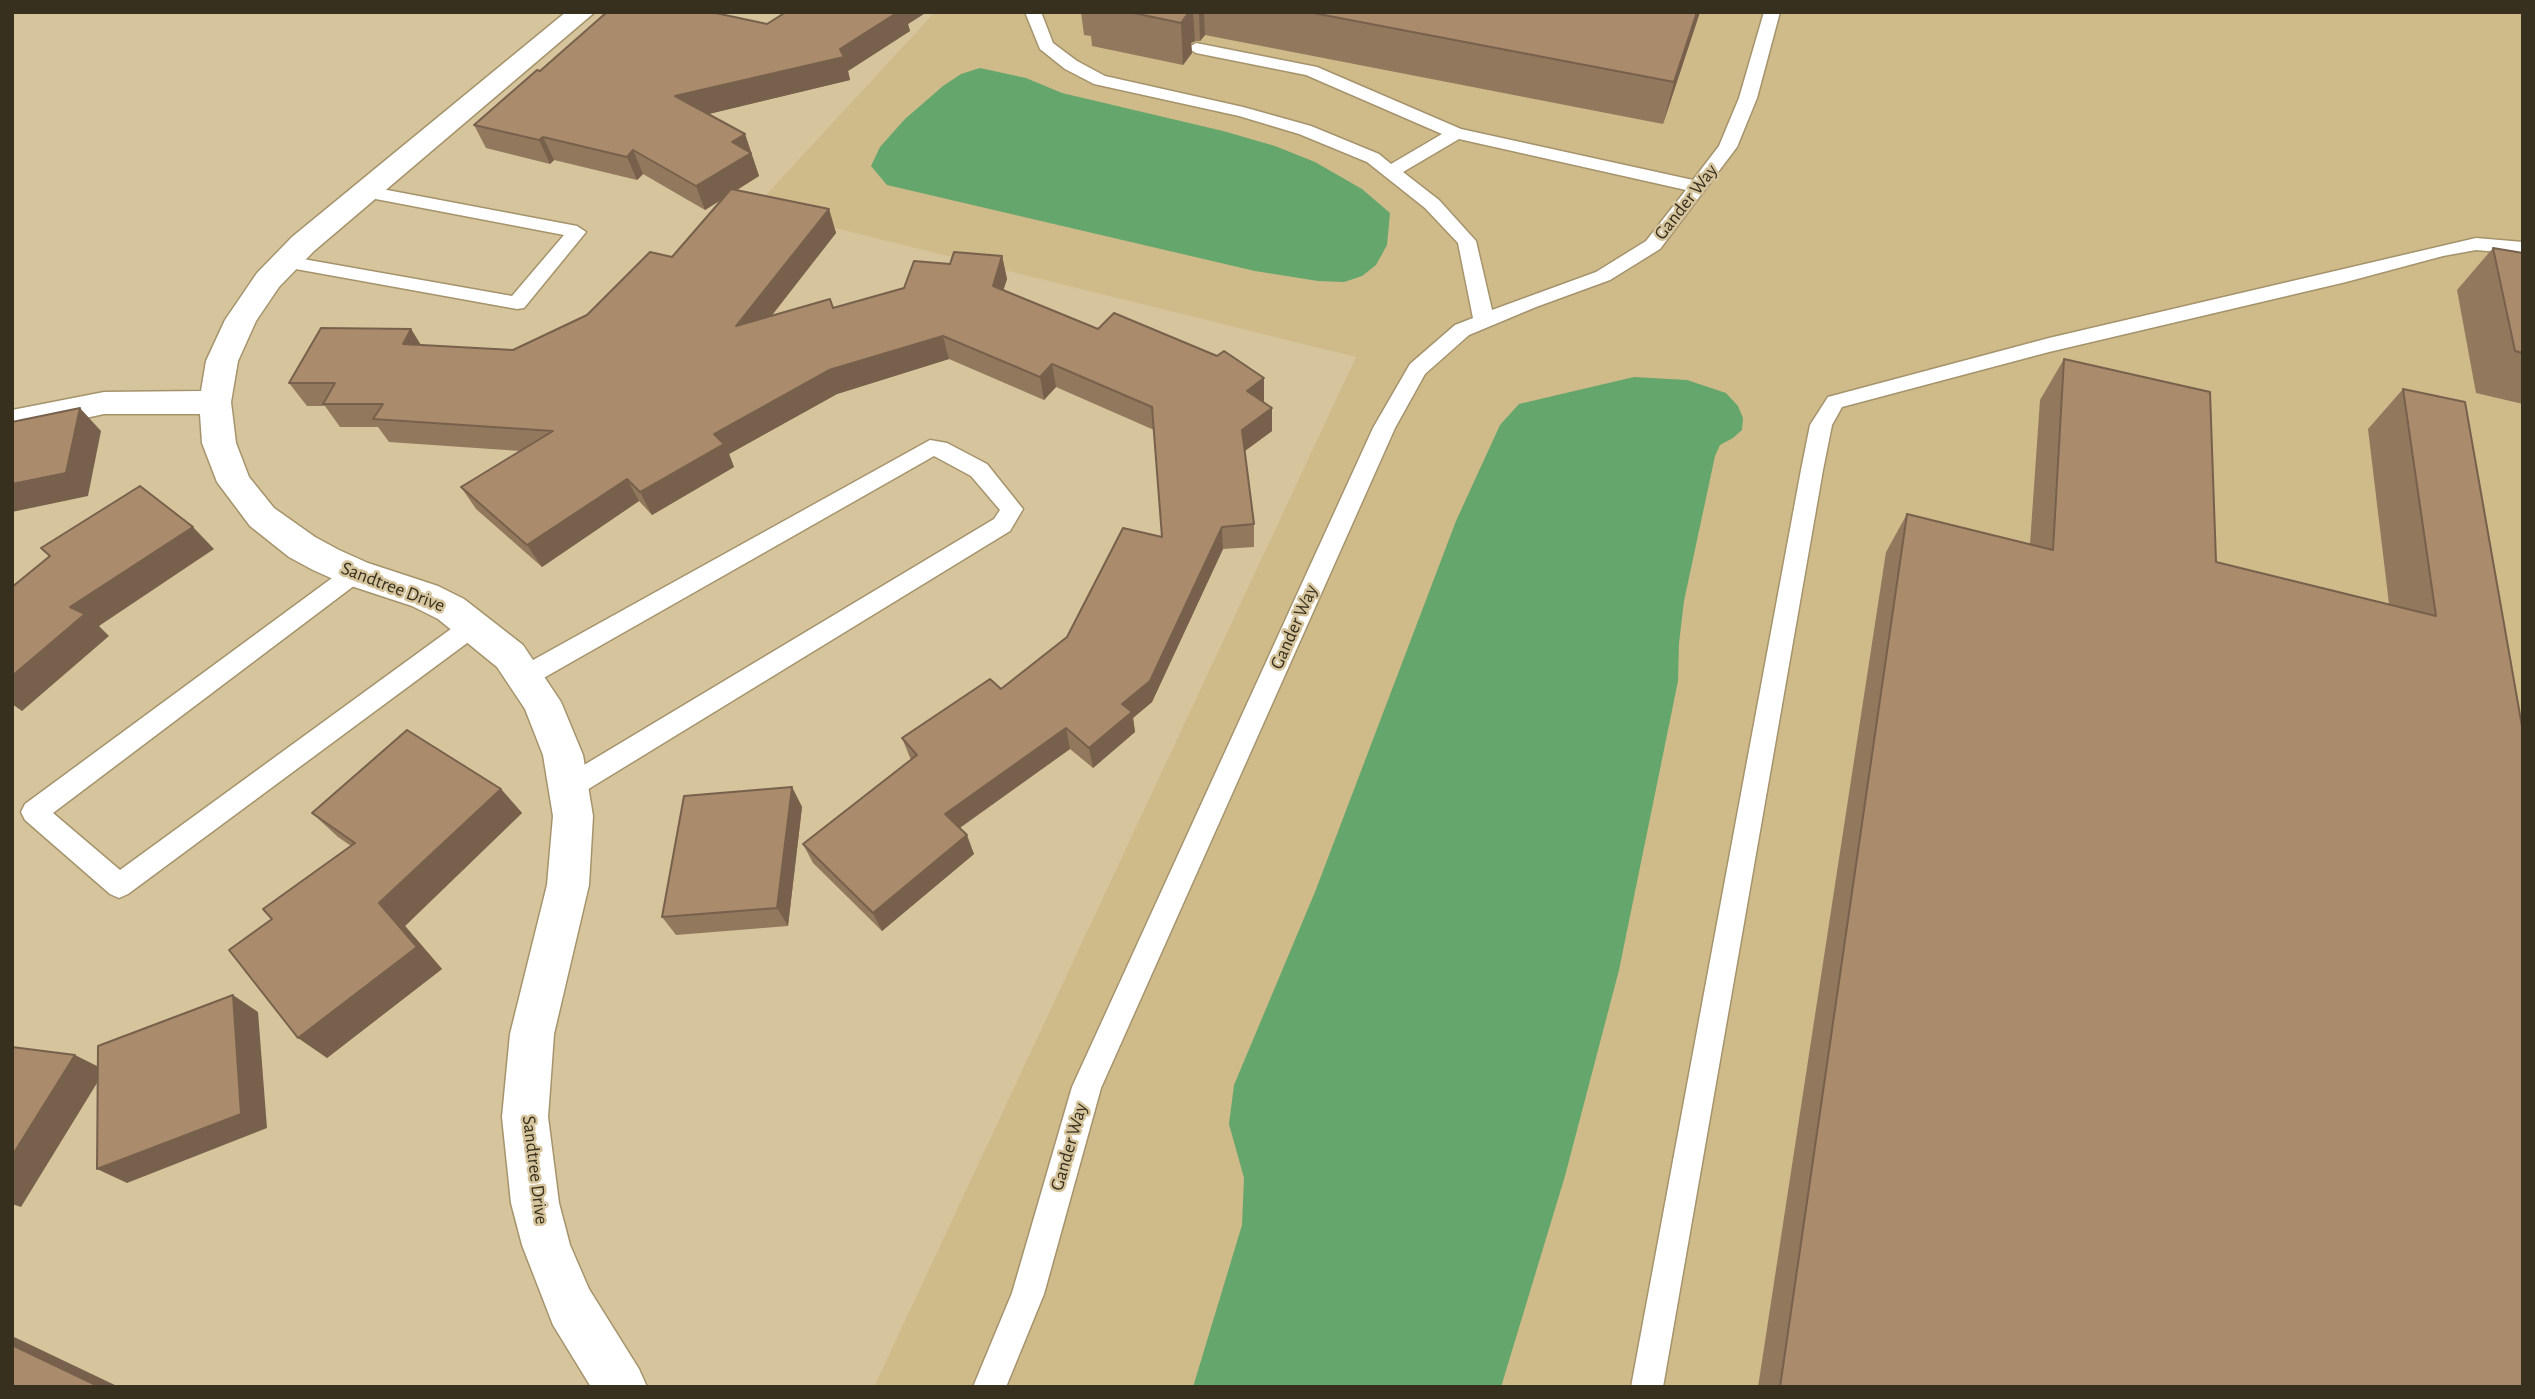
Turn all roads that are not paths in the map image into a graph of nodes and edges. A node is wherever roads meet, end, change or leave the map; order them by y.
1 (582, 12) edge
2 (1034, 12) edge
3 (1772, 12) edge
4 (1196, 48) dead end
5 (1456, 133) junction
6 (1390, 172) junction
7 (1699, 187) junction
8 (366, 192) junction
9 (2523, 247) edge
10 (286, 261) junction
11 (1484, 321) junction
12 (215, 402) junction
13 (12, 422) edge
14 (355, 573) junction
15 (474, 625) junction
16 (524, 677) junction
17 (568, 789) junction
18 (621, 1387) edge
19 (989, 1387) edge
20 (1647, 1387) edge

1 - 8 street, Sandtree Drive
2 - 6 lane
3 - 7 lane, Gander Way
4 - 5 lane
5 - 6 lane
5 - 7 lane
6 - 11 lane
7 - 11 lane, Gander Way
8 - 10 street, Sandtree Drive
8 - 10 lane
9 - 20 lane
10 - 12 street, Sandtree Drive
11 - 19 lane, Gander Way
12 - 13 street
12 - 14 street, Sandtree Drive
14 - 15 street, Sandtree Drive
14 - 15 lane
15 - 16 street, Sandtree Drive
16 - 17 street, Sandtree Drive
16 - 17 lane
17 - 18 street, Sandtree Drive

